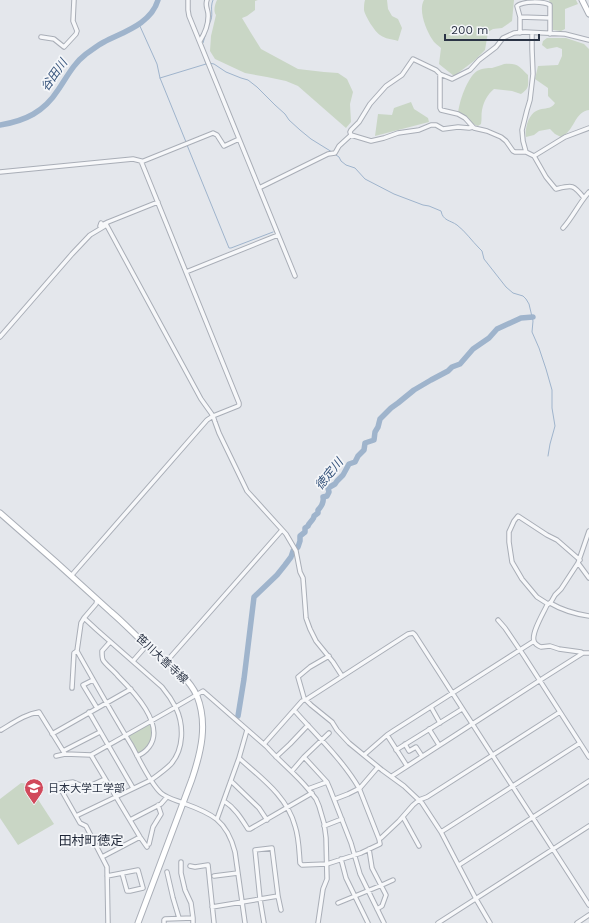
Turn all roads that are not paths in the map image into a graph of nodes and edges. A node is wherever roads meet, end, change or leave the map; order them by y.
1 (74, 0) edge
2 (188, 0) edge
3 (207, 0) edge
4 (582, 0) edge
5 (589, 14) edge
6 (520, 17) junction
7 (550, 18) junction
8 (520, 33) junction
9 (532, 33) junction
10 (550, 34) junction
11 (41, 36) dead end
12 (589, 40) edge
13 (200, 41) junction
14 (440, 74) junction
15 (473, 127) junction
16 (589, 128) edge
17 (352, 135) junction
18 (239, 139) junction
19 (526, 152) junction
20 (534, 156) junction
21 (141, 162) junction
22 (0, 172) edge
23 (259, 188) junction
24 (589, 192) edge
25 (584, 198) junction
26 (158, 202) junction
27 (104, 224) junction
28 (563, 228) dead end
29 (278, 235) junction
30 (186, 272) junction
31 (295, 276) dead end
32 (0, 337) edge
33 (213, 416) junction
34 (0, 513) edge
35 (282, 530) junction
36 (589, 531) edge
37 (579, 562) junction
38 (71, 576) junction
39 (589, 578) edge
40 (97, 600) junction
41 (549, 604) junction
42 (589, 616) edge
43 (84, 618) junction
44 (498, 620) dead end
45 (534, 641) junction
46 (110, 642) junction
47 (147, 646) junction
48 (520, 650) junction
49 (77, 651) junction
50 (583, 653) junction
51 (589, 653) edge
52 (329, 656) junction
53 (133, 661) junction
54 (166, 662) junction
55 (342, 676) junction
56 (93, 680) junction
57 (540, 680) junction
58 (72, 688) dead end
59 (131, 689) junction
60 (453, 693) junction
61 (196, 695) junction
62 (306, 699) junction
63 (106, 702) junction
64 (176, 707) junction
65 (430, 707) junction
66 (96, 708) junction
67 (462, 709) junction
68 (294, 710) junction
69 (89, 712) junction
70 (560, 712) junction
71 (152, 721) junction
72 (440, 723) junction
73 (472, 724) junction
74 (308, 725) junction
75 (429, 729) junction
76 (1, 730) dead end
77 (247, 730) junction
78 (100, 732) junction
79 (329, 733) dead end
80 (52, 734) junction
81 (125, 735) junction
82 (387, 735) junction
83 (321, 740) junction
84 (580, 743) junction
85 (264, 744) junction
86 (405, 744) junction
87 (108, 745) junction
88 (439, 745) junction
89 (396, 750) junction
90 (64, 753) junction
91 (90, 755) junction
92 (364, 755) junction
93 (492, 755) junction
94 (56, 756) dead end
95 (137, 756) junction
96 (422, 756) junction
97 (589, 756) edge
98 (276, 757) junction
99 (304, 757) junction
100 (239, 758) junction
101 (407, 766) junction
102 (378, 767) junction
103 (292, 771) junction
104 (392, 776) junction
105 (105, 779) junction
106 (151, 780) junction
107 (231, 781) junction
108 (589, 781) edge
109 (326, 782) junction
110 (512, 786) junction
111 (133, 788) junction
112 (359, 788) junction
113 (308, 789) junction
114 (312, 793) junction
115 (116, 796) junction
116 (167, 797) junction
117 (335, 799) junction
118 (419, 800) junction
119 (224, 801) junction
120 (183, 803) junction
121 (158, 805) junction
122 (288, 807) junction
123 (76, 816) junction
124 (402, 817) junction
125 (532, 818) junction
126 (217, 819) junction
127 (342, 819) junction
128 (130, 820) junction
129 (267, 820) junction
130 (324, 826) junction
131 (589, 826) edge
132 (441, 832) junction
133 (140, 837) junction
134 (379, 839) junction
135 (419, 846) dead end
136 (369, 849) junction
137 (553, 849) junction
138 (355, 854) junction
139 (102, 857) junction
140 (342, 859) junction
141 (181, 862) dead end
142 (327, 864) junction
143 (459, 865) junction
144 (190, 866) dead end
145 (167, 872) dead end
146 (122, 873) junction
147 (238, 873) junction
148 (107, 876) junction
149 (214, 876) dead end
150 (394, 880) dead end
151 (382, 885) junction
152 (368, 891) junction
153 (278, 896) junction
154 (355, 896) junction
155 (476, 899) junction
156 (260, 900) junction
157 (242, 902) junction
158 (338, 903) dead end
159 (589, 905) edge
160 (212, 907) junction
161 (377, 909) junction
162 (281, 910) dead end
163 (589, 915) edge
164 (179, 918) junction
165 (193, 918) junction
166 (108, 923) edge
167 (138, 923) edge
168 (164, 923) edge
169 (193, 923) edge
170 (214, 923) edge
171 (245, 923) edge
172 (264, 923) edge
173 (318, 923) edge
174 (368, 923) edge
175 (384, 923) edge
176 (438, 923) edge
177 (490, 923) edge
178 (577, 923) edge

1 - 11 street
2 - 13 street
3 - 13 street
4 - 5 street
6 - 7 street
6 - 7 street
6 - 8 street
7 - 10 street
8 - 9 street
8 - 14 street
9 - 10 street
9 - 19 street
10 - 12 street
13 - 18 street
14 - 15 street
14 - 17 street
15 - 17 street
15 - 19 street
16 - 20 street
17 - 23 street
18 - 21 street
18 - 23 street
19 - 20 street
20 - 25 street
21 - 22 street
21 - 26 street
23 - 29 street
24 - 25 street
25 - 28 street
26 - 27 street
26 - 30 street
27 - 32 street
27 - 33 street
29 - 30 street
29 - 31 street
30 - 33 street
33 - 35 street
33 - 38 street
34 - 38 street, 笹川大善寺線
35 - 52 street
35 - 54 street
36 - 37 street
37 - 39 street
37 - 41 street
37 - 41 street
38 - 40 street, 笹川大善寺線
40 - 43 street
40 - 47 street, 笹川大善寺線
41 - 42 street
41 - 45 street
43 - 46 street
43 - 49 street
44 - 48 street
45 - 48 street
45 - 50 street
46 - 53 street
46 - 59 street
47 - 53 street
47 - 54 street, 笹川大善寺線
48 - 57 street
48 - 60 street
49 - 56 street
49 - 58 street
50 - 51 street
50 - 57 street
52 - 55 street
52 - 62 street
53 - 64 street
54 - 61 street, 笹川大善寺線
55 - 60 street
55 - 62 street
56 - 63 street
56 - 66 street
57 - 70 street
57 - 73 street
59 - 63 street
59 - 71 street
60 - 65 street
60 - 67 street
61 - 64 street
61 - 77 street
61 - 120 street, 笹川大善寺線
62 - 68 street
62 - 92 street
63 - 66 street
63 - 81 street
64 - 71 street
64 - 106 street
65 - 72 street
65 - 82 street
66 - 69 street
67 - 72 street
67 - 73 street
68 - 74 street
68 - 85 street
69 - 78 street
69 - 80 street
70 - 84 street
70 - 93 street
71 - 81 street
71 - 95 street
72 - 75 street
73 - 88 street
73 - 93 street
74 - 83 street
74 - 98 street
75 - 86 street
75 - 88 street
76 - 80 street
77 - 85 street
77 - 100 street
78 - 87 street
78 - 90 street
79 - 83 street
80 - 90 street
81 - 87 street
81 - 95 street
82 - 89 street
82 - 92 street
83 - 99 street
83 - 112 street
84 - 97 street
84 - 110 street
85 - 98 street
86 - 89 street
86 - 96 street
87 - 91 street
87 - 111 street
88 - 96 street
89 - 101 street
90 - 91 street
90 - 94 street
91 - 105 street
92 - 102 street
93 - 110 street
93 - 118 street
95 - 106 street
96 - 101 street
98 - 103 street
99 - 103 street
99 - 109 street
100 - 107 street
100 - 122 street
101 - 104 street
102 - 104 street
102 - 112 street
103 - 113 street
104 - 118 street
105 - 115 street
105 - 123 street
106 - 111 street
106 - 116 street
107 - 119 street
107 - 129 street
108 - 125 street
109 - 113 street
109 - 117 street
110 - 125 street
110 - 132 street
111 - 115 street
112 - 117 street
112 - 134 street
113 - 114 street
114 - 122 street
114 - 130 street
115 - 123 street
115 - 128 street
116 - 120 street
116 - 121 street
117 - 127 street
118 - 124 street
118 - 132 street
119 - 126 street
119 - 129 street
120 - 126 street
120 - 167 street, 笹川大善寺線
121 - 128 street
121 - 133 street
122 - 129 street
122 - 142 street
123 - 139 street
124 - 134 street
124 - 135 street
125 - 137 street
125 - 143 street
126 - 147 street
127 - 130 street
127 - 138 street
128 - 133 street
130 - 142 street
131 - 137 street
132 - 143 street
133 - 139 street
134 - 136 street
136 - 138 street
136 - 151 street
137 - 155 street
137 - 159 street
138 - 140 street
138 - 152 street
139 - 148 street
140 - 142 street
140 - 154 street
141 - 165 street
142 - 173 street
143 - 155 street
144 - 160 street
145 - 164 street
146 - 146 street
146 - 148 street
147 - 149 street
147 - 157 street
148 - 166 street
150 - 151 street
151 - 152 street
151 - 161 street
152 - 154 street
152 - 161 street
153 - 156 street
153 - 156 street
153 - 162 street
154 - 158 street
154 - 174 street
155 - 176 street
155 - 177 street
156 - 157 street
156 - 172 street
157 - 160 street
157 - 171 street
160 - 170 street
161 - 175 street
163 - 178 street
164 - 165 street
164 - 168 street
165 - 169 street

